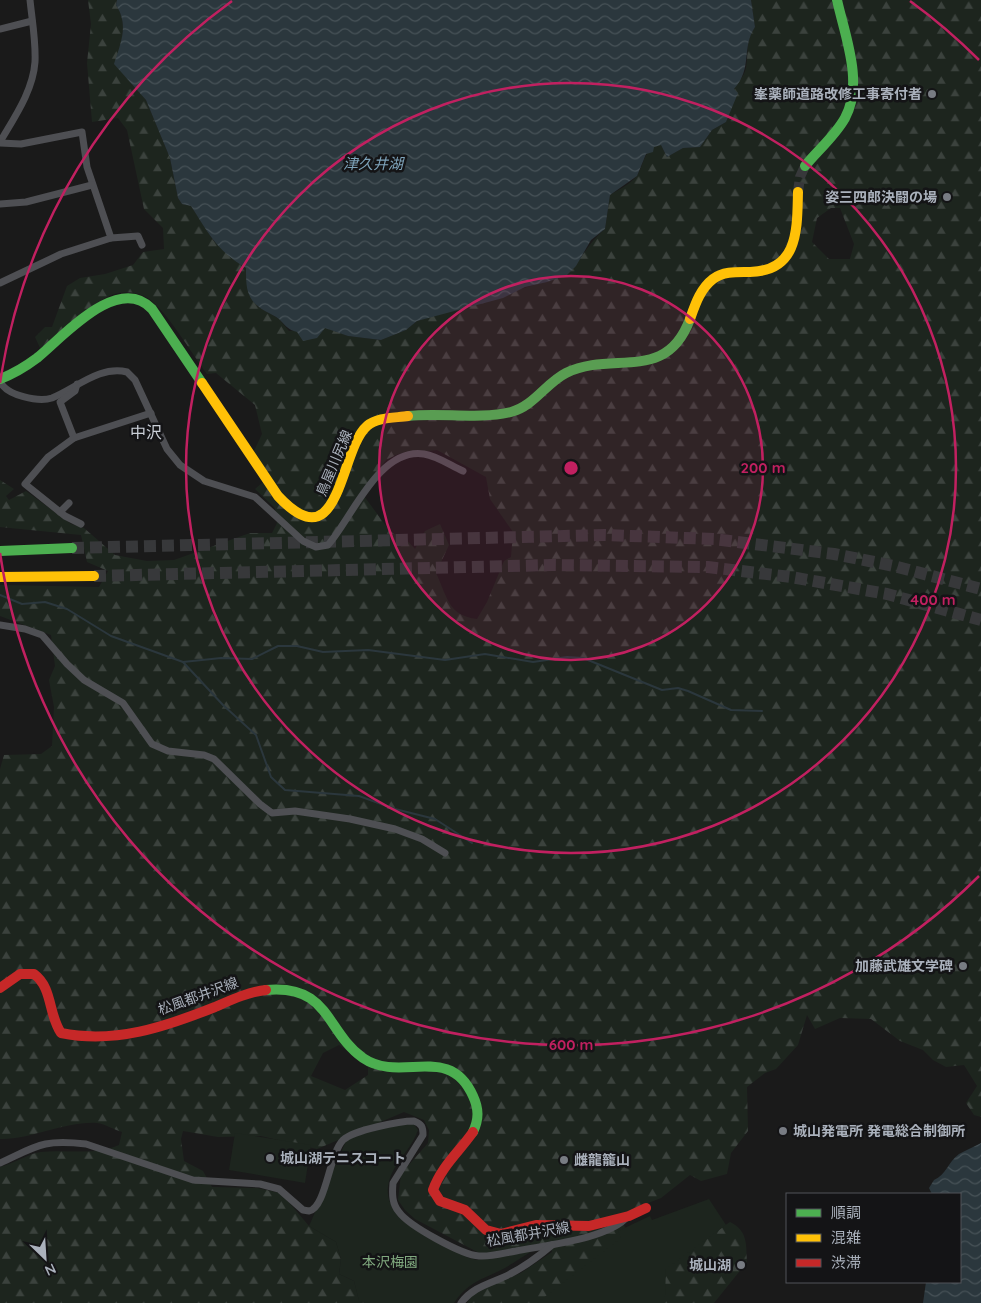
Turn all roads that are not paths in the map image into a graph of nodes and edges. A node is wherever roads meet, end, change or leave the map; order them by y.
1 (30, 0) edge
2 (837, 0) edge
3 (32, 21) junction
4 (0, 29) edge
5 (0, 143) edge
6 (806, 166) tunnel mouth
7 (92, 185) junction
8 (798, 192) tunnel mouth
9 (0, 204) edge
10 (111, 238) junction
11 (142, 245) dead end
12 (0, 275) edge
13 (0, 283) edge
14 (0, 380) edge
15 (78, 384) junction
16 (151, 413) junction
17 (74, 438) junction
18 (462, 471) dead end
19 (69, 503) dead end
20 (60, 512) junction
21 (81, 524) dead end
22 (72, 548) tunnel mouth
23 (0, 551) edge
24 (94, 576) tunnel mouth
25 (0, 577) edge
26 (0, 625) edge
27 (445, 853) dead end
28 (0, 988) edge
29 (0, 1163) edge
30 (646, 1208) dead end
31 (629, 1216) junction
32 (552, 1245) junction
33 (461, 1303) edge

1 - 3 street
2 - 6 main road
3 - 4 street
3 - 5 street
5 - 7 street
7 - 9 street
7 - 10 street
8 - 14 main road, 鳥屋川尻線
10 - 11 street
10 - 13 street
12 - 13 street
14 - 15 street
15 - 16 street
15 - 17 street
16 - 17 street
16 - 18 street
17 - 20 street
19 - 20 street
20 - 21 street
22 - 23 main road
24 - 25 main road
26 - 27 street
28 - 31 main road, 松風都井沢線
29 - 32 street, 松風都井沢線
30 - 31 main road, 松風都井沢線
31 - 32 street, 松風都井沢線
32 - 33 street

